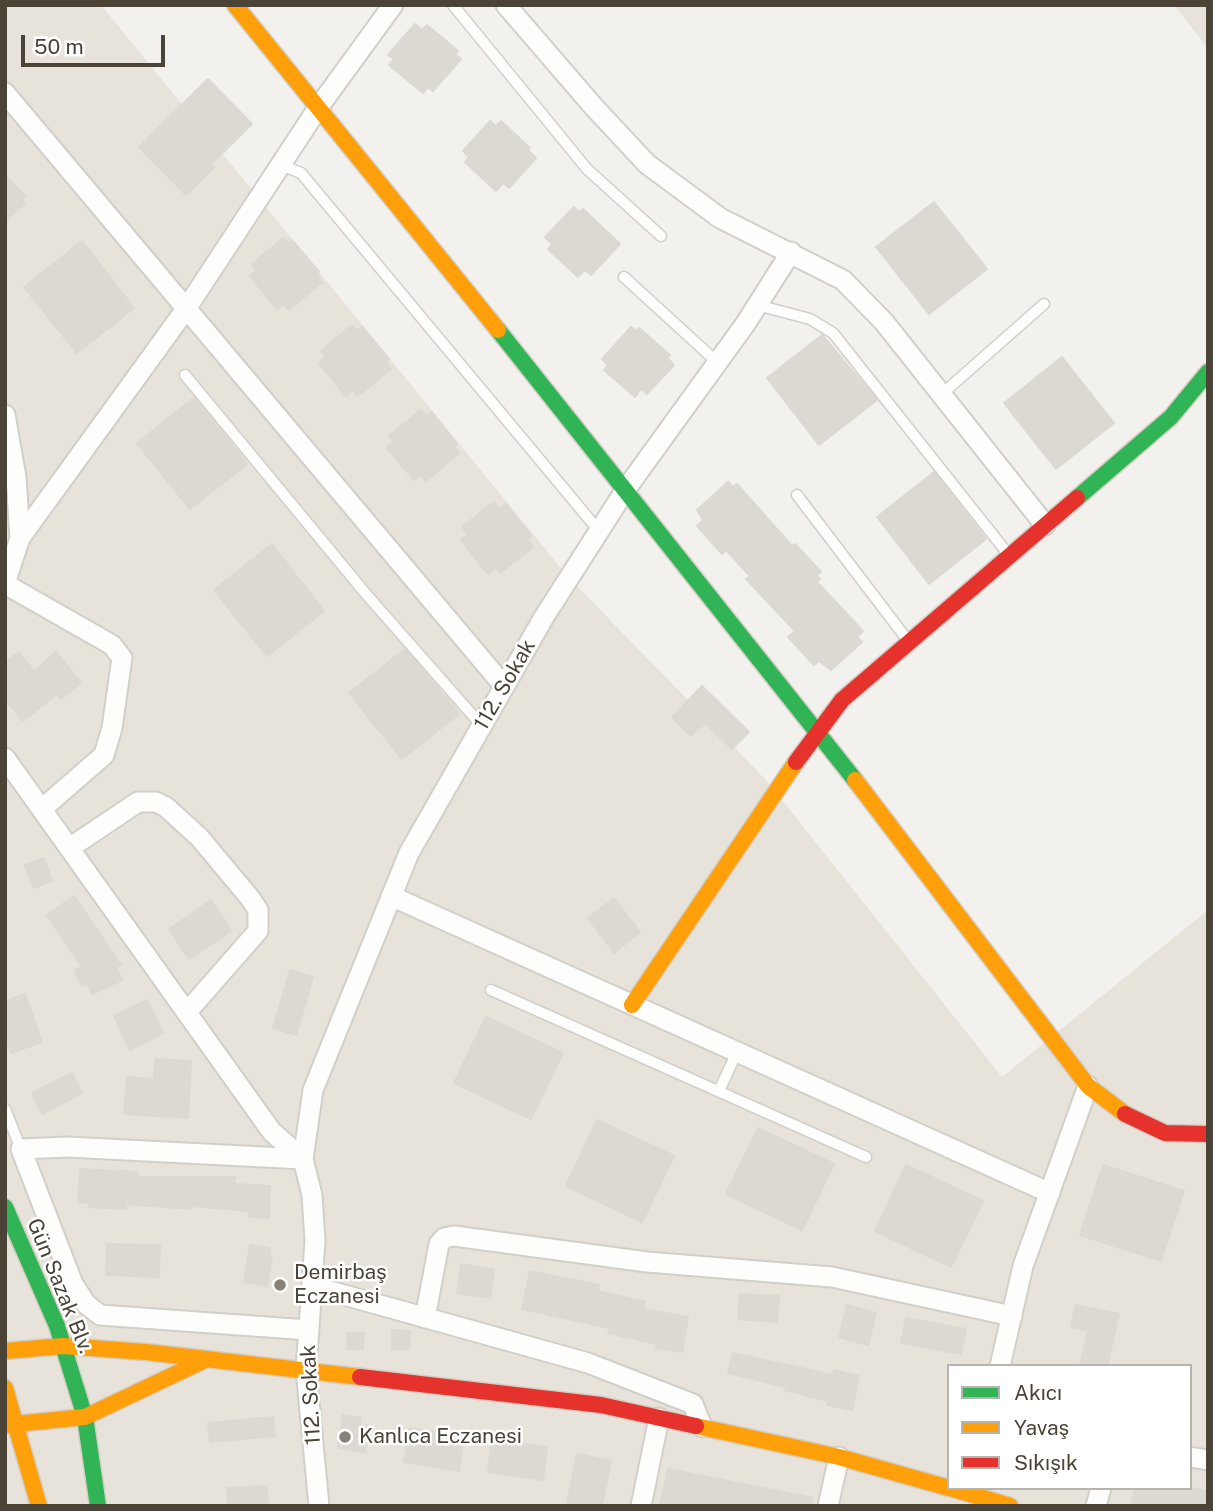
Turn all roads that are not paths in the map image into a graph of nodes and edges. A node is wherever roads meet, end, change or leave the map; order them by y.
1 (235, 5) edge
2 (394, 5) edge
3 (453, 5) edge
4 (506, 5) edge
5 (5, 93) edge
6 (318, 108) junction
7 (281, 165) junction
8 (661, 236) dead end
9 (791, 253) junction
10 (624, 277) dead end
11 (1044, 304) dead end
12 (757, 305) junction
13 (186, 309) junction
14 (718, 362) junction
15 (1208, 372) edge
16 (185, 375) dead end
17 (942, 394) junction
18 (5, 415) edge
19 (626, 489) junction
20 (797, 495) dead end
21 (1045, 525) junction
22 (599, 531) junction
23 (20, 538) junction
24 (1009, 556) junction
25 (5, 583) edge
26 (909, 642) junction
27 (504, 686) junction
28 (482, 726) junction
29 (817, 731) junction
30 (5, 758) edge
31 (43, 808) junction
32 (71, 847) junction
33 (391, 896) junction
34 (492, 990) dead end
35 (632, 1005) junction
36 (187, 1012) junction
37 (737, 1052) junction
38 (1088, 1086) junction
39 (719, 1091) junction
40 (5, 1109) edge
41 (1208, 1134) edge
42 (21, 1149) junction
43 (866, 1157) dead end
44 (303, 1159) junction
45 (1049, 1193) junction
46 (5, 1207) edge
47 (312, 1286) junction
48 (1012, 1316) junction
49 (425, 1318) junction
50 (309, 1330) junction
51 (63, 1346) junction
52 (5, 1351) edge
53 (207, 1359) junction
54 (1000, 1364) edge
55 (306, 1370) junction
56 (5, 1388) edge
57 (85, 1417) junction
58 (659, 1418) junction
59 (10, 1425) edge
60 (702, 1427) junction
61 (839, 1457) junction
62 (947, 1487) edge
63 (972, 1491) edge
64 (39, 1506) edge
65 (98, 1506) edge
66 (318, 1506) edge
67 (641, 1506) edge
68 (828, 1506) edge
69 (1010, 1506) edge

1 - 6 street
2 - 6 street
3 - 8 lane
4 - 9 street
5 - 13 street
6 - 7 street
6 - 19 street
7 - 13 street
7 - 22 lane
9 - 12 street, 112. Sokak
9 - 17 street
10 - 14 lane
11 - 17 lane
12 - 14 street, 112. Sokak
12 - 24 lane
13 - 23 street
13 - 27 street
14 - 19 street, 112. Sokak
15 - 21 street
16 - 28 lane
17 - 21 street
18 - 23 street
19 - 22 street, 112. Sokak
19 - 29 street
20 - 26 lane
21 - 24 street
22 - 27 street, 112. Sokak
23 - 25 street
24 - 26 street
25 - 31 street
26 - 29 street
27 - 28 street, 112. Sokak
28 - 33 street, 112. Sokak
29 - 35 street
29 - 38 street
30 - 31 street
31 - 32 street
32 - 36 street
32 - 36 street
33 - 35 street
33 - 44 street, 112. Sokak
34 - 39 lane
35 - 37 street
36 - 44 street
37 - 39 lane
37 - 45 street
38 - 41 street
38 - 45 street
39 - 43 lane
40 - 42 lane
42 - 44 street
42 - 50 street
44 - 47 street, 112. Sokak
45 - 48 street
46 - 51 street, Gün Sazak Blv.
47 - 49 street
47 - 50 street, 112. Sokak
48 - 49 street
48 - 54 street
49 - 60 street
50 - 55 street, 112. Sokak
51 - 52 street
51 - 53 street
51 - 57 street, Gün Sazak Blv.
53 - 55 street
53 - 57 street
55 - 58 street
55 - 66 street, 112. Sokak
56 - 59 street
57 - 59 street
57 - 65 street, Gün Sazak Blv.
58 - 60 street
58 - 67 street
59 - 64 street
60 - 61 street
61 - 62 street
61 - 68 street
63 - 69 street

